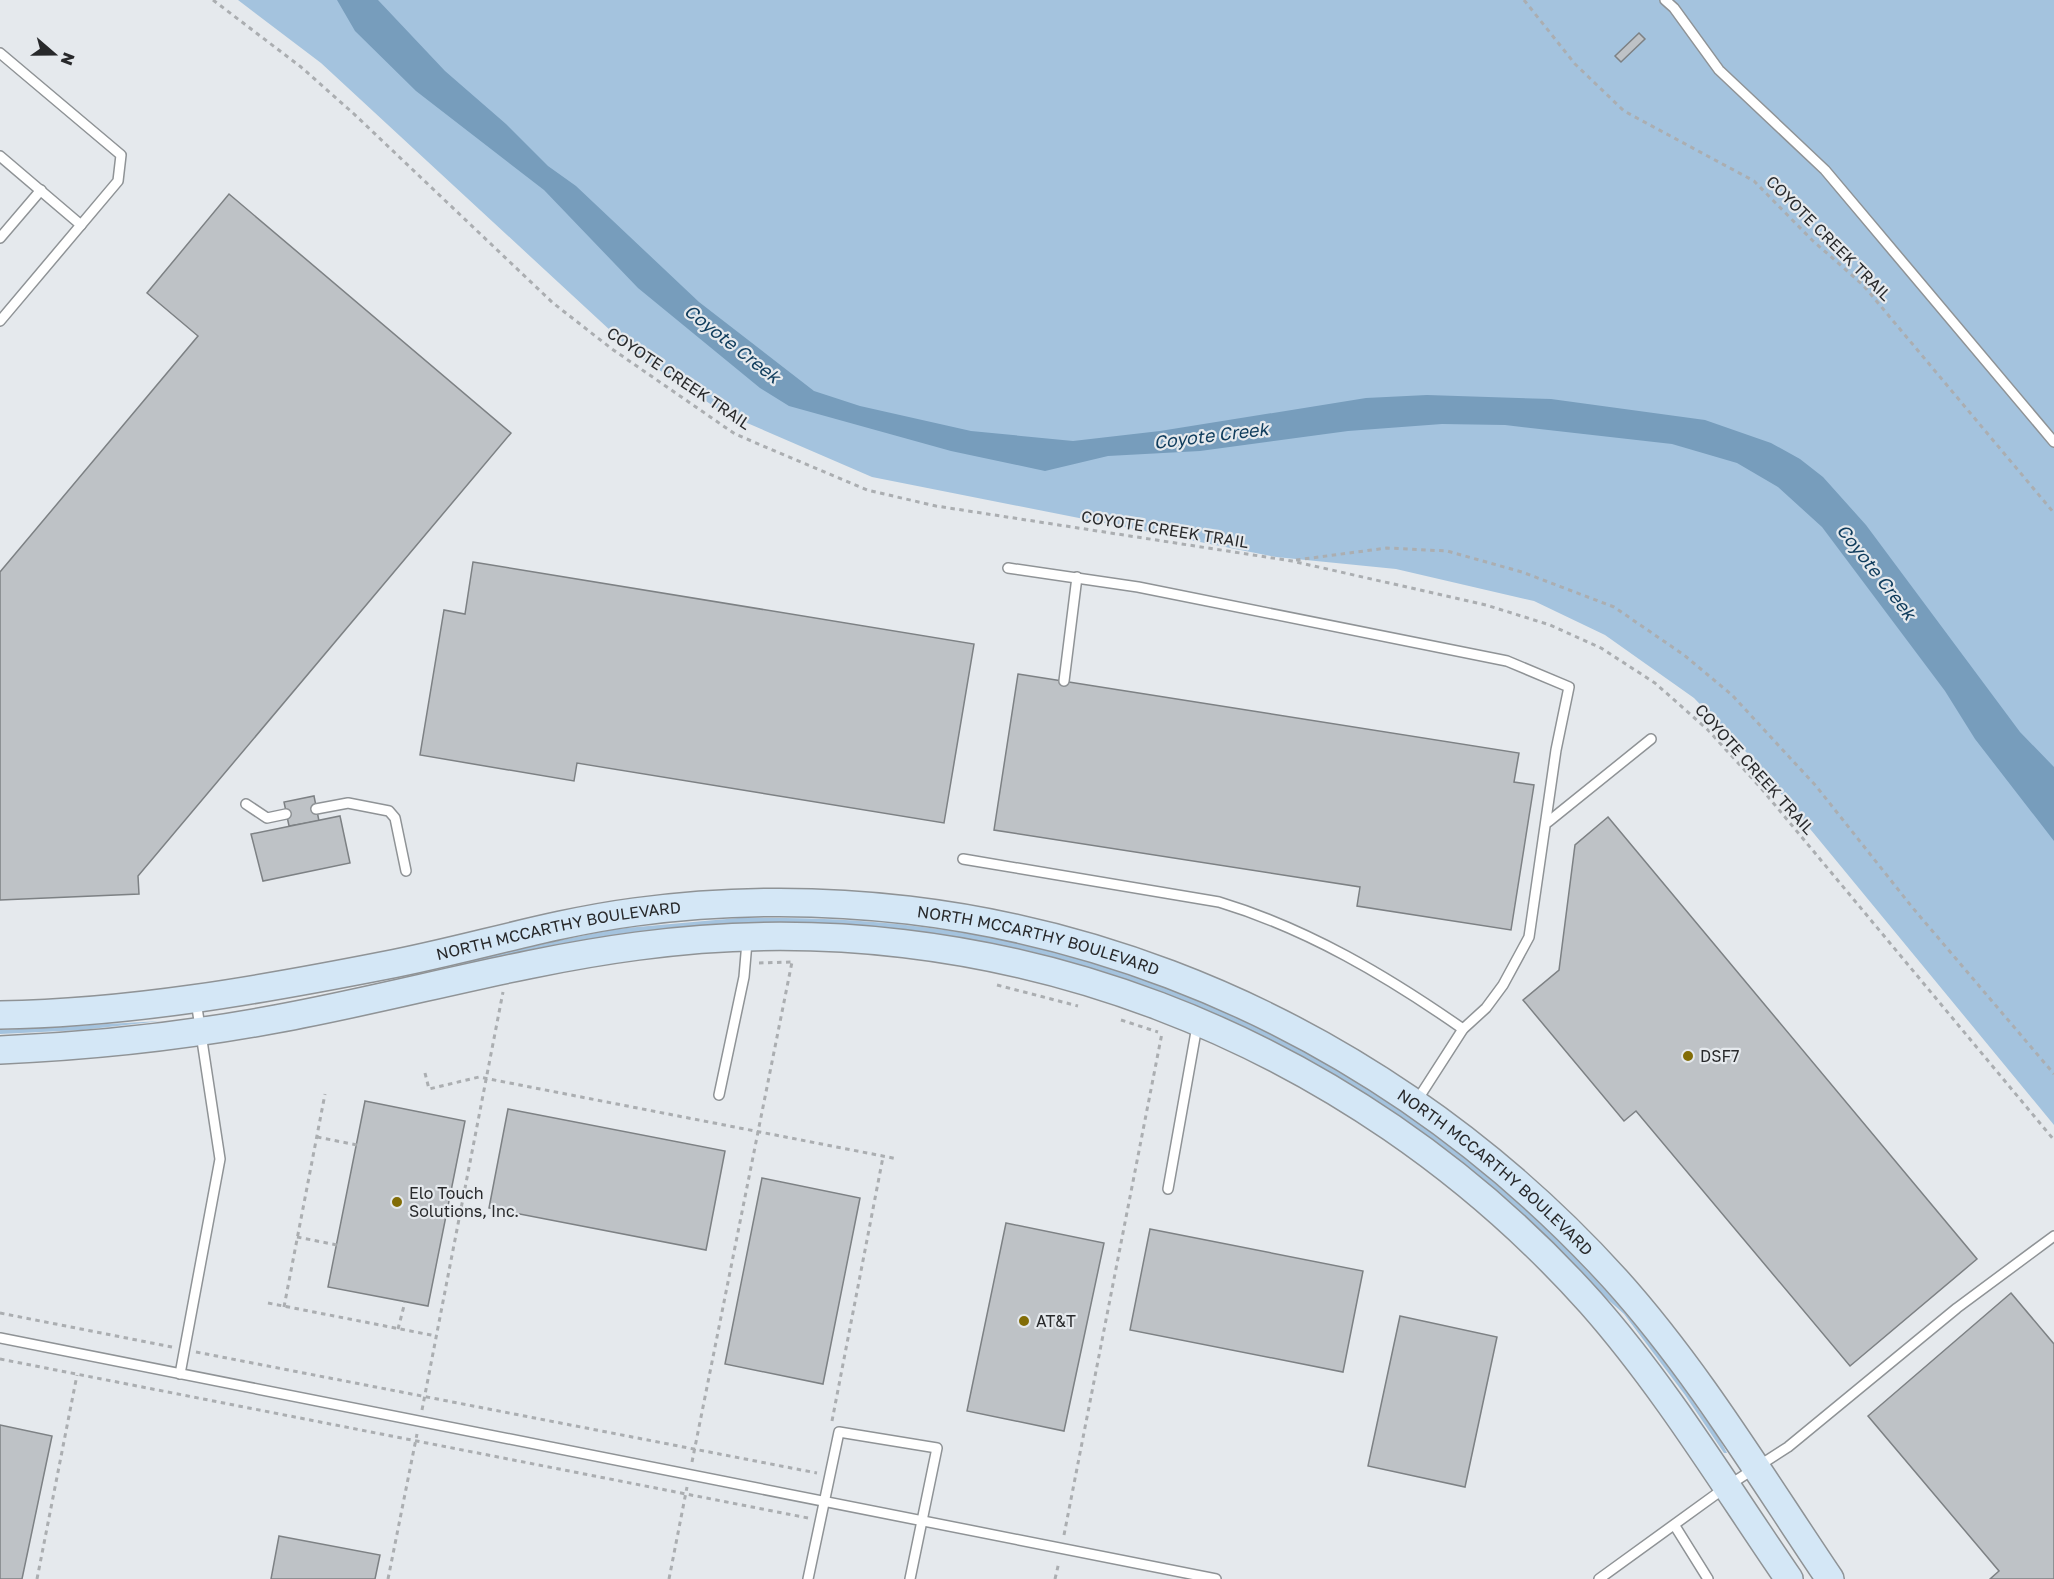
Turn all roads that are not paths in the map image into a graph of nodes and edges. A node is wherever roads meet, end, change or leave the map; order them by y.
1 (1665, 0) edge
2 (0, 53) edge
3 (0, 156) edge
4 (41, 190) junction
5 (81, 225) junction
6 (0, 238) edge
7 (0, 321) edge
8 (2054, 442) edge
9 (1008, 568) dead end
10 (1077, 578) junction
11 (1064, 681) dead end
12 (1651, 739) dead end
13 (246, 804) dead end
14 (316, 809) dead end
15 (286, 814) dead end
16 (1548, 822) junction
17 (963, 859) dead end
18 (406, 871) dead end
19 (746, 950) junction
20 (196, 999) junction
21 (0, 1015) edge
22 (1463, 1029) junction
23 (1196, 1032) junction
24 (200, 1033) junction
25 (0, 1050) edge
26 (719, 1095) dead end
27 (1416, 1102) junction
28 (1168, 1189) dead end
29 (2054, 1236) edge
30 (0, 1338) edge
31 (180, 1374) junction
32 (1755, 1468) junction
33 (1726, 1487) junction
34 (821, 1502) junction
35 (921, 1522) junction
36 (1675, 1526) junction
37 (808, 1579) edge
38 (910, 1579) edge
39 (1216, 1579) edge
40 (1599, 1579) edge
41 (1708, 1579) edge
42 (1789, 1579) edge
43 (1830, 1579) edge

1 - 8 lane
2 - 5 lane
3 - 4 lane
4 - 5 lane
4 - 6 lane
5 - 7 lane
9 - 10 lane
10 - 11 lane
10 - 16 lane
12 - 16 lane
13 - 15 lane
14 - 18 lane
16 - 22 lane
17 - 22 lane
19 - 23 main road, NORTH MCCARTHY BOULEVARD
19 - 24 main road, NORTH MCCARTHY BOULEVARD
19 - 26 lane
20 - 21 main road, NORTH MCCARTHY BOULEVARD
20 - 24 lane
20 - 27 main road, NORTH MCCARTHY BOULEVARD
22 - 27 lane
23 - 28 lane
23 - 33 main road, NORTH MCCARTHY BOULEVARD
24 - 25 main road, NORTH MCCARTHY BOULEVARD
24 - 31 lane
27 - 32 main road, NORTH MCCARTHY BOULEVARD
29 - 32 lane
30 - 31 lane
31 - 34 lane
32 - 33 lane
32 - 43 main road, NORTH MCCARTHY BOULEVARD
33 - 36 lane
33 - 42 main road, NORTH MCCARTHY BOULEVARD
34 - 35 lane
34 - 35 lane
34 - 37 lane
35 - 38 lane
35 - 39 lane
36 - 40 lane
36 - 41 lane

